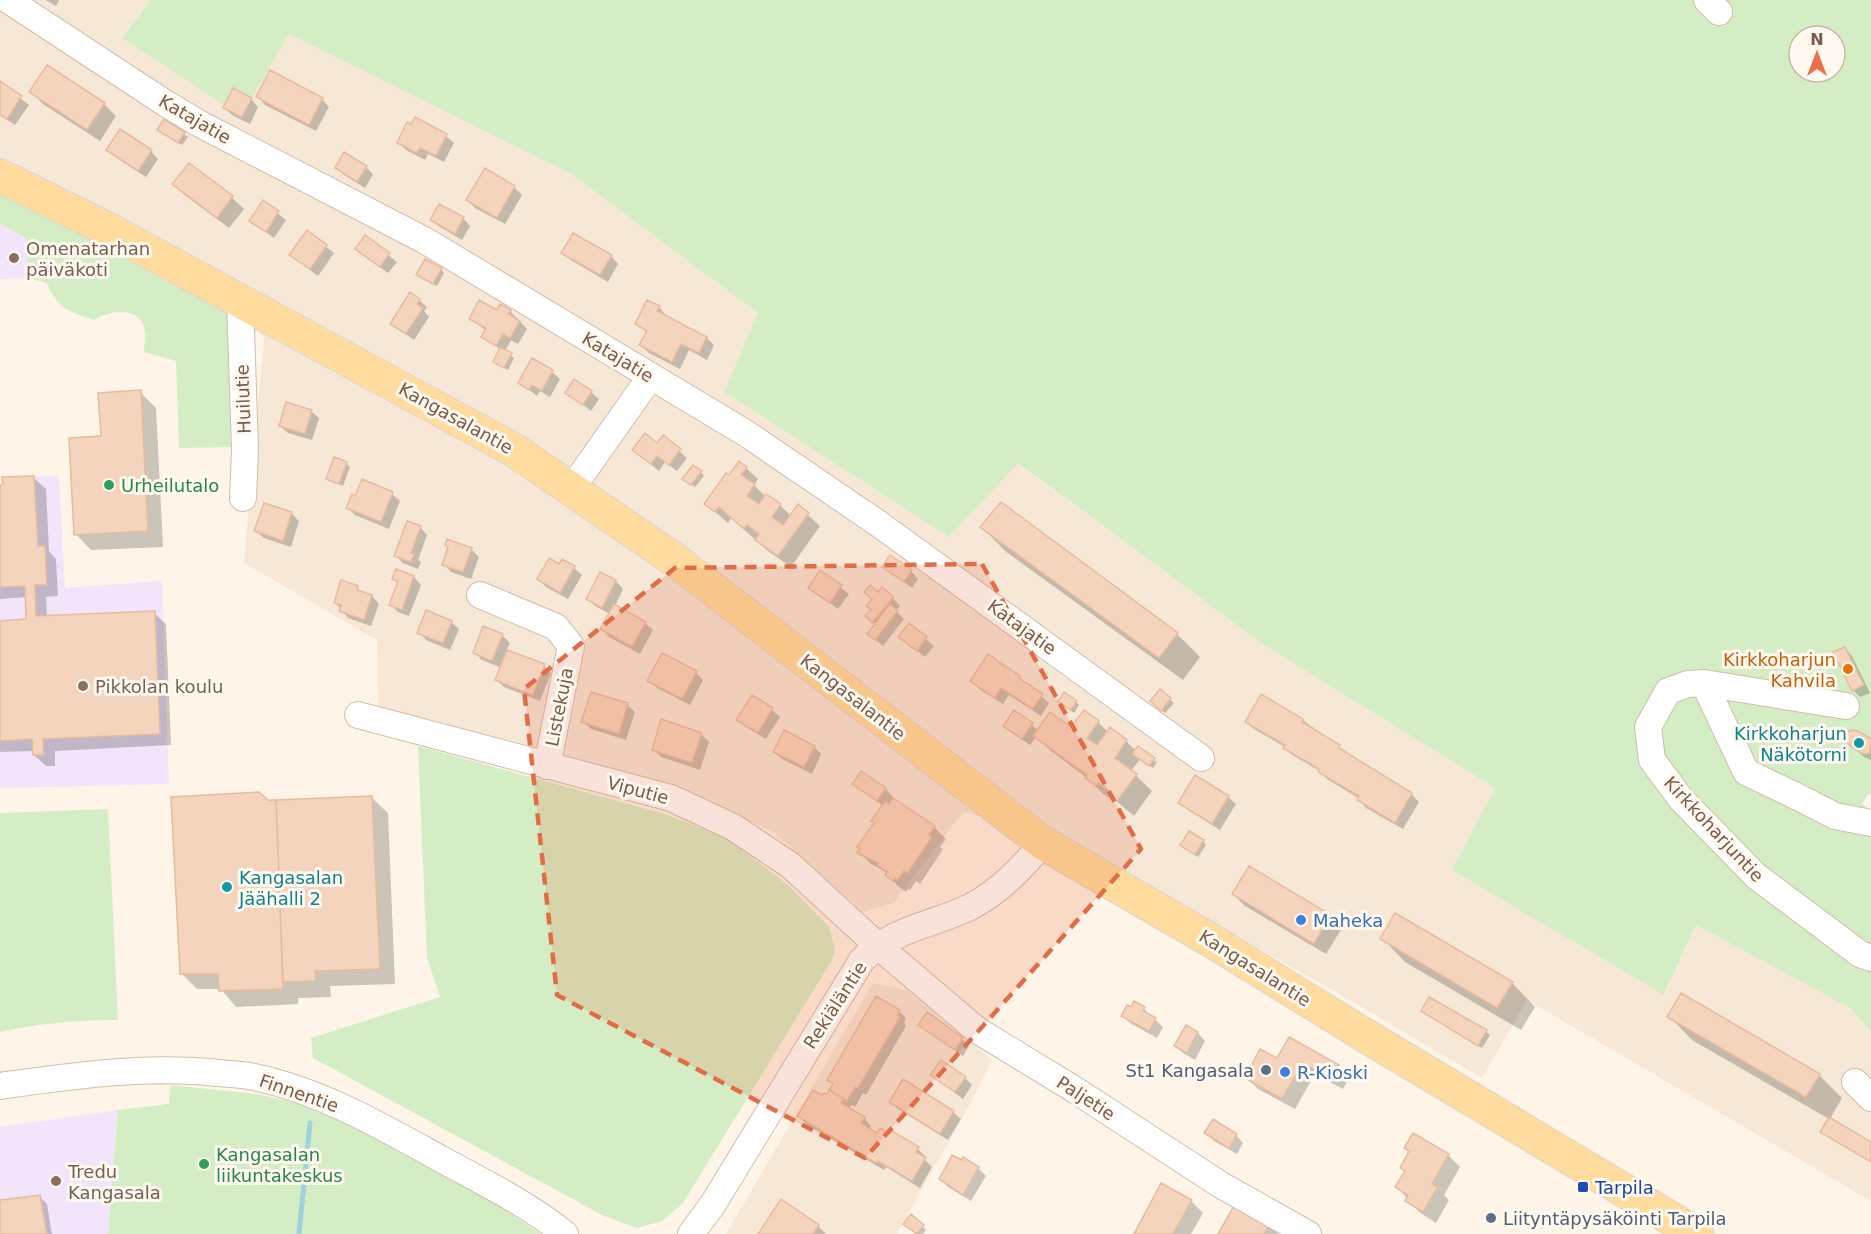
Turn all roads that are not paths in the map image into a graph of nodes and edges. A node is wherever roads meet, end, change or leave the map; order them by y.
1 (8, 0) edge
2 (0, 176) edge
3 (240, 300) junction
4 (651, 376) junction
5 (572, 488) junction
6 (243, 498) dead end
7 (480, 595) dead end
8 (1704, 684) junction
9 (1846, 706) dead end
10 (358, 715) dead end
11 (1201, 758) dead end
12 (547, 766) junction
13 (1871, 823) edge
14 (1043, 843) junction
15 (877, 945) junction
16 (1871, 958) edge
17 (0, 1086) edge
18 (566, 1234) edge
19 (691, 1234) edge
20 (1308, 1234) edge
21 (1698, 1234) edge

1 - 4 street, Katajatie
2 - 3 main road, Kangasalantie
3 - 5 main road, Kangasalantie
3 - 6 street, Huilutie
4 - 5 street
4 - 11 street, Katajatie
5 - 14 main road, Kangasalantie
7 - 12 street, Listekuja
8 - 9 street, Kirkkoharjuntie
8 - 13 street
8 - 16 street, Kirkkoharjuntie
10 - 12 street, Viputie
12 - 15 street, Viputie
14 - 15 street, Rekiäläntie
14 - 21 main road, Kangasalantie
15 - 19 street, Rekiäläntie
15 - 20 street, Paljetie
17 - 18 street, Finnentie

